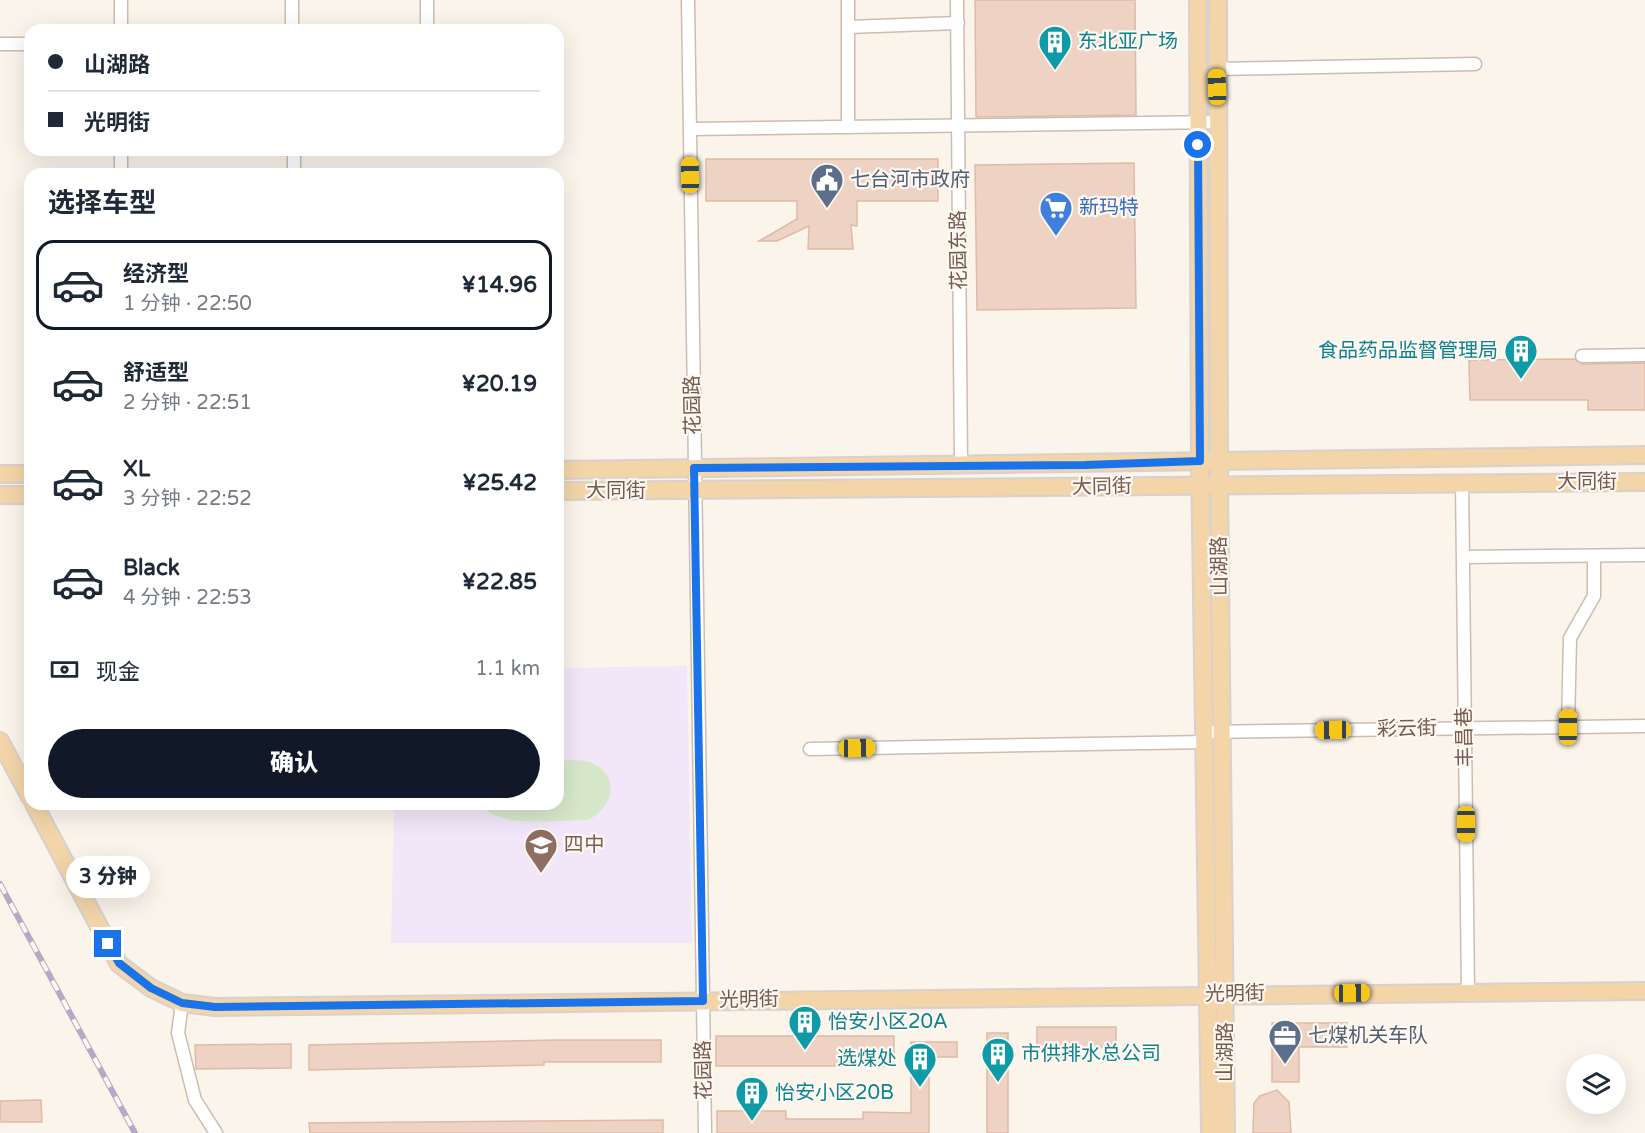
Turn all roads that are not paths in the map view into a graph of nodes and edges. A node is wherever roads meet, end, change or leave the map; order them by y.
1 (121, 0) edge
2 (292, 0) edge
3 (427, 0) edge
4 (688, 0) edge
5 (848, 0) edge
6 (957, 0) edge
7 (1198, 0) edge
8 (1218, 0) edge
9 (958, 23) junction
10 (121, 24) edge
11 (292, 24) edge
12 (427, 24) edge
13 (848, 27) junction
14 (0, 44) edge
15 (24, 44) edge
16 (1475, 64) dead end
17 (1216, 69) junction
18 (1198, 122) junction
19 (1218, 122) junction
20 (958, 126) junction
21 (848, 127) junction
22 (690, 129) junction
23 (1645, 355) edge
24 (1581, 356) dead end
25 (1645, 455) edge
26 (1200, 461) junction
27 (1219, 461) junction
28 (961, 465) junction
29 (694, 468) junction
30 (564, 470) edge
31 (0, 474) edge
32 (24, 474) edge
33 (1462, 482) junction
34 (1645, 482) edge
35 (1219, 484) junction
36 (1200, 486) junction
37 (694, 490) junction
38 (564, 491) edge
39 (0, 495) edge
40 (24, 495) edge
41 (1645, 555) edge
42 (1594, 556) junction
43 (1464, 557) junction
44 (1645, 726) edge
45 (1568, 727) junction
46 (1465, 728) junction
47 (1223, 732) junction
48 (1205, 737) junction
49 (0, 741) edge
50 (810, 748) dead end
51 (24, 786) edge
52 (37, 810) edge
53 (1645, 991) edge
54 (1468, 992) junction
55 (1217, 994) junction
56 (703, 1001) junction
57 (182, 1003) junction
58 (216, 1133) edge
59 (705, 1133) edge
60 (1210, 1133) edge
61 (1226, 1133) edge

1 - 10 street
2 - 11 street
3 - 12 street
4 - 22 street, 花园路
5 - 13 street
6 - 9 street, 花园东路
7 - 18 main road, 山湖路
8 - 17 main road, 山湖路
9 - 13 street
9 - 20 street, 花园东路
13 - 21 street
14 - 15 street
16 - 17 street
17 - 19 main road, 山湖路
18 - 19 street
18 - 20 street
18 - 26 main road, 山湖路
19 - 27 main road, 山湖路
20 - 21 street
20 - 28 street, 花园东路
21 - 22 street
22 - 29 street, 花园路
23 - 24 street
25 - 27 main road, 大同街
26 - 27 main road, 大同街
26 - 28 main road, 大同街
26 - 36 main road, 山湖路
27 - 35 main road, 山湖路
28 - 29 main road, 大同街
29 - 30 main road, 大同街
29 - 37 street, 花园路
31 - 32 main road
33 - 34 main road, 大同街
33 - 35 main road, 大同街
33 - 43 street, 丰昌巷
35 - 36 main road, 大同街
35 - 47 main road, 山湖路
36 - 37 main road, 大同街
36 - 48 main road, 山湖路
37 - 38 main road, 大同街
37 - 56 street, 花园路
39 - 40 main road
41 - 42 street
42 - 43 street
42 - 45 street
43 - 46 street, 丰昌巷
44 - 45 street, 彩云街
45 - 46 street, 彩云街
46 - 47 street, 彩云街
46 - 54 street, 丰昌巷
47 - 48 street, 彩云街
47 - 55 main road, 山湖路
48 - 50 street, 彩云街
48 - 55 main road, 山湖路
49 - 51 main road
52 - 57 main road, 光明街
53 - 54 main road, 光明街
54 - 55 main road, 光明街
55 - 56 main road, 光明街
55 - 60 main road, 山湖路
55 - 61 main road, 山湖路
56 - 57 main road, 光明街
56 - 59 street, 花园路
57 - 58 street

